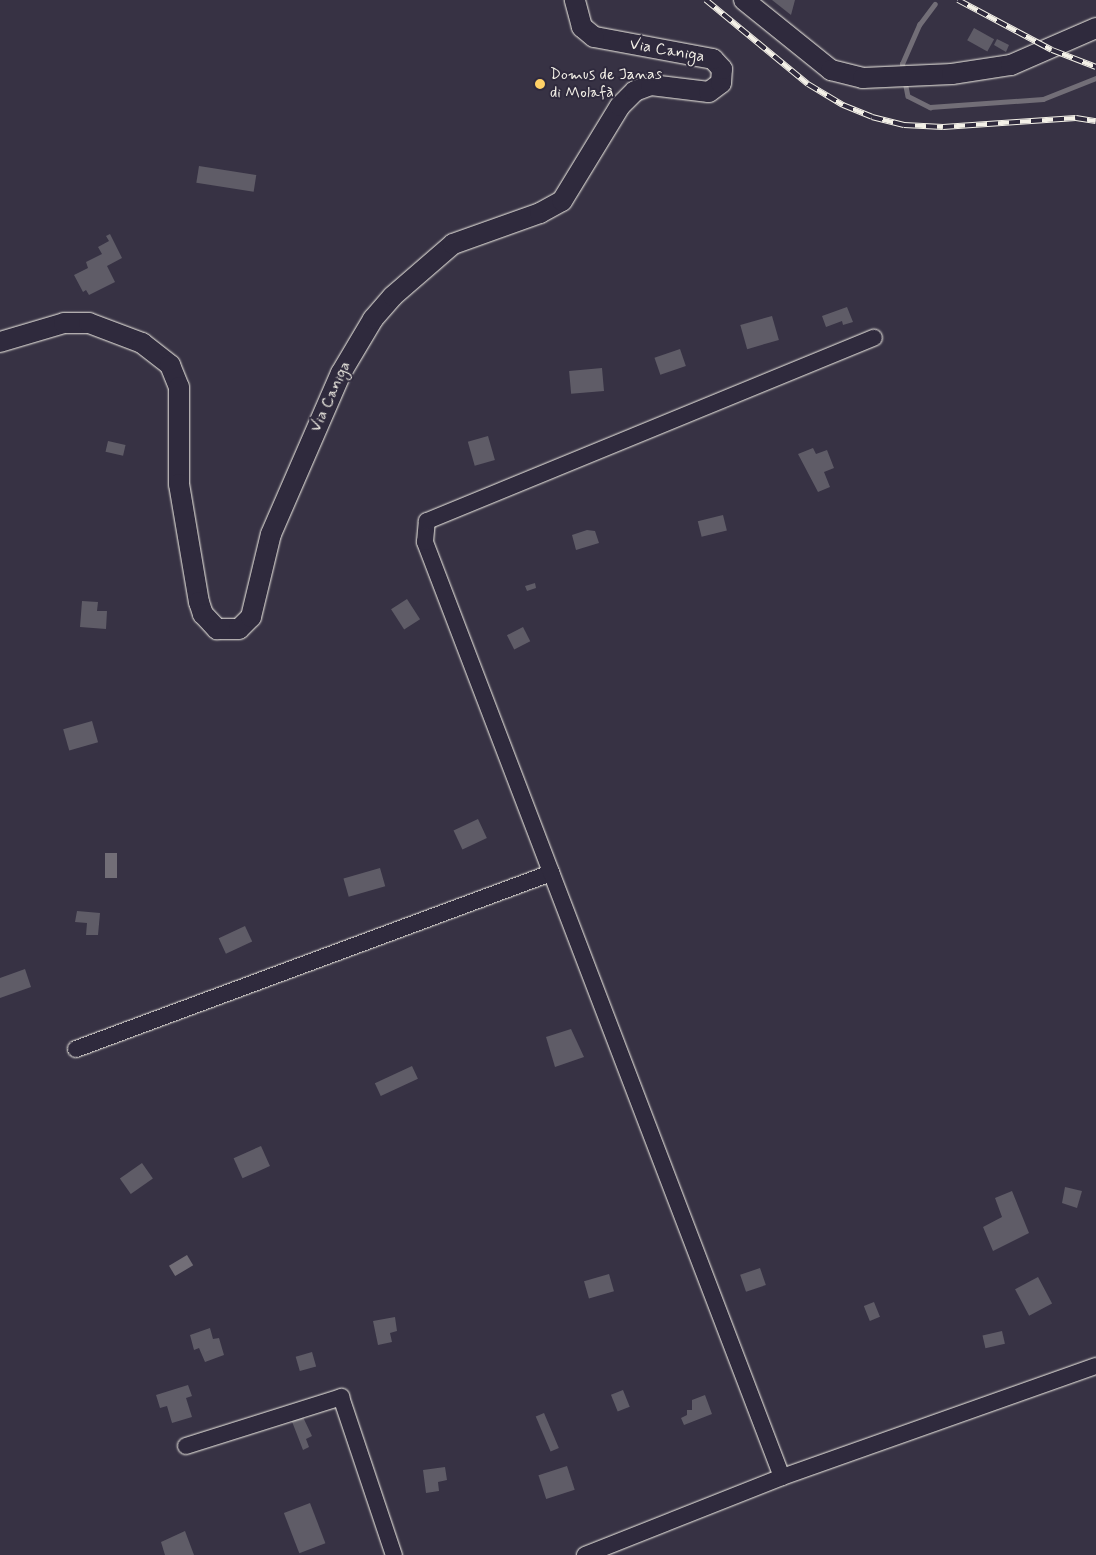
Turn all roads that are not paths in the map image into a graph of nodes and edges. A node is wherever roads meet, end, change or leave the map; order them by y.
1 (575, 0) edge
2 (744, 0) edge
3 (1096, 28) edge
4 (874, 338) dead end
5 (0, 342) edge
6 (551, 873) junction
7 (76, 1049) dead end
8 (1096, 1366) edge
9 (186, 1446) dead end
10 (782, 1477) junction
11 (394, 1555) edge
12 (585, 1555) edge

1 - 5 street, Via Caniga
2 - 3 street
4 - 6 street
6 - 7 street
6 - 10 street
8 - 10 street
9 - 11 street
10 - 12 street

